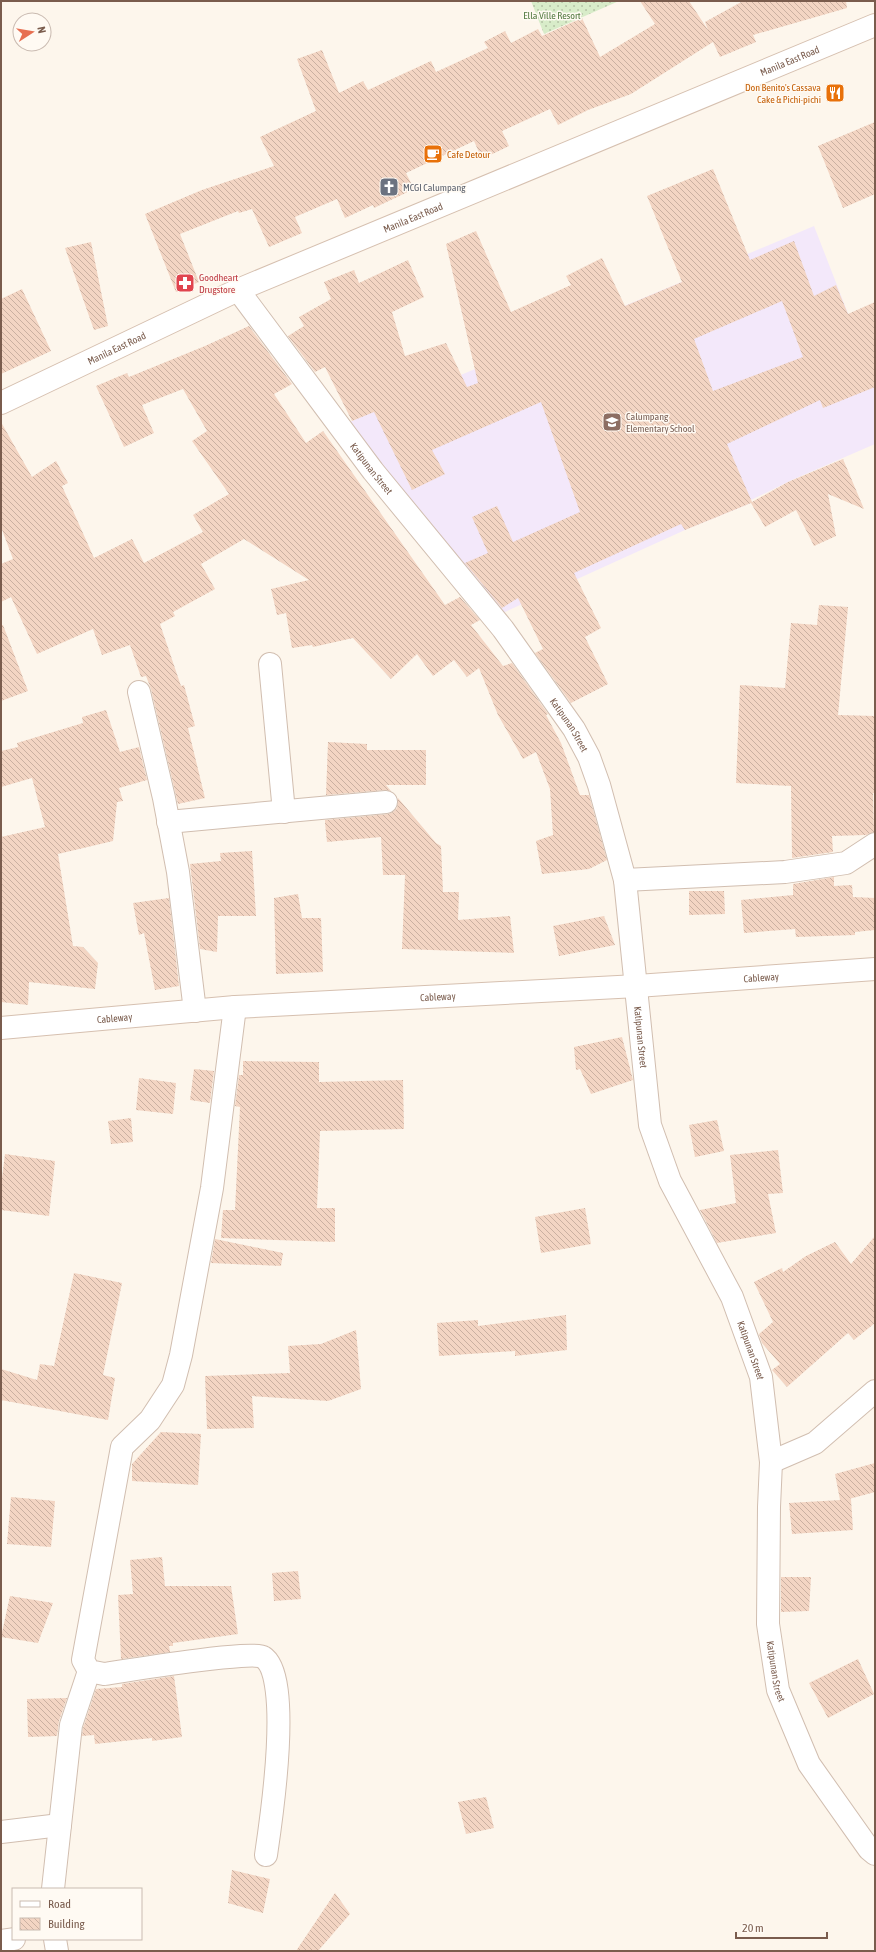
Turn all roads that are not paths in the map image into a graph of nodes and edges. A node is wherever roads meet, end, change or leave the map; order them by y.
1 (875, 25) edge
2 (238, 290) junction
3 (1, 403) edge
4 (270, 664) dead end
5 (139, 692) dead end
6 (386, 802) dead end
7 (284, 812) junction
8 (168, 822) junction
9 (875, 844) edge
10 (625, 880) junction
11 (875, 969) edge
12 (637, 986) junction
13 (235, 1007) junction
14 (195, 1011) junction
15 (1, 1028) edge
16 (875, 1391) edge
17 (771, 1462) junction
18 (89, 1671) junction
19 (60, 1825) junction
20 (1, 1832) edge
21 (266, 1854) dead end
22 (875, 1854) edge
23 (53, 1888) edge
24 (12, 1939) edge
25 (55, 1940) edge
26 (1, 1941) edge
27 (57, 1951) edge

1 - 2 street, Manila East Road
2 - 3 street, Manila East Road
2 - 10 street, Katipunan Street
4 - 7 street
5 - 8 street
6 - 7 street
7 - 8 street
8 - 14 street
9 - 10 street
10 - 12 street, Katipunan Street
11 - 12 street, Cableway
12 - 13 street, Cableway
12 - 17 street, Katipunan Street
13 - 14 street, Cableway
13 - 18 street
14 - 15 street, Cableway
16 - 17 street
17 - 22 street, Katipunan Street
18 - 19 street
18 - 21 street
19 - 20 street
19 - 23 street
24 - 26 street
25 - 27 street

